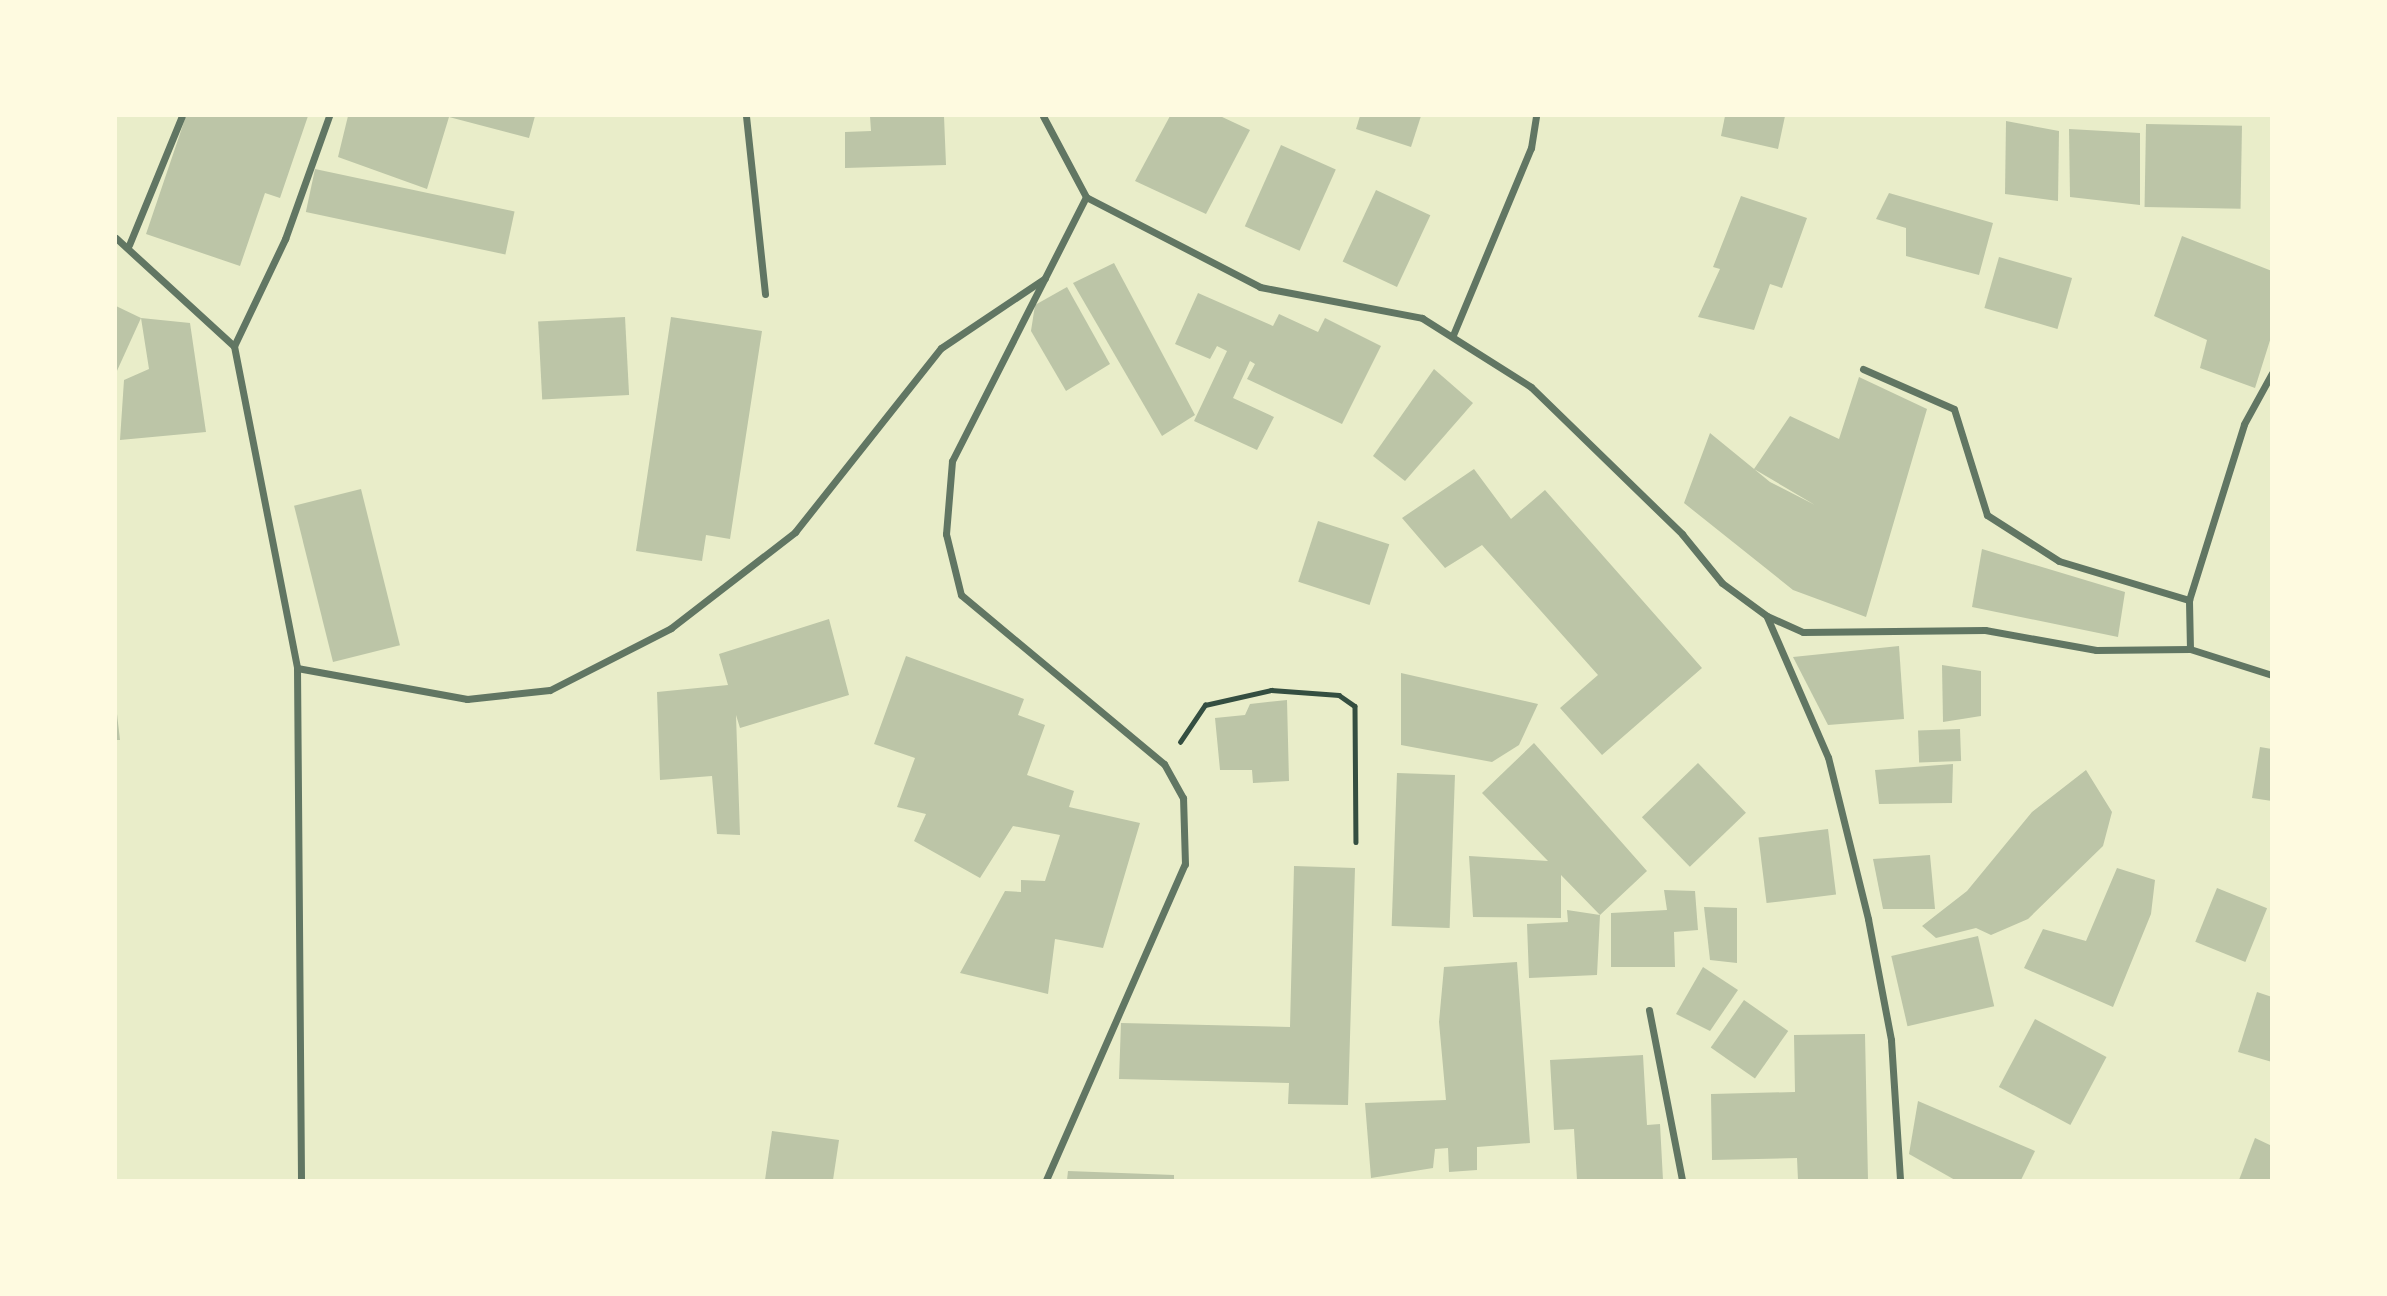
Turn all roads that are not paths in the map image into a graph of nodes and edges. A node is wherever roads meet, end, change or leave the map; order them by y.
1 (182, 116) edge
2 (329, 116) edge
3 (746, 116) edge
4 (1043, 116) edge
5 (1536, 116) edge
6 (1086, 197) junction
7 (116, 238) edge
8 (129, 245) junction
9 (1045, 278) junction
10 (765, 294) dead end
11 (1453, 335) junction
12 (234, 346) junction
13 (1863, 369) dead end
14 (2272, 373) edge
15 (2189, 600) junction
16 (1767, 616) junction
17 (2190, 649) junction
18 (297, 668) junction
19 (2272, 675) edge
20 (1649, 1010) dead end
21 (301, 1181) edge
22 (1046, 1181) edge
23 (1682, 1181) edge
24 (1900, 1181) edge

1 - 8 street
2 - 12 street
3 - 10 street
4 - 6 street
5 - 11 street
6 - 9 street
6 - 11 street
7 - 8 street
8 - 12 street
9 - 18 street
9 - 22 street
11 - 16 street
12 - 18 street
13 - 15 street
14 - 15 street
15 - 17 street
16 - 17 street
16 - 24 street
17 - 19 street
18 - 21 street
20 - 23 street

